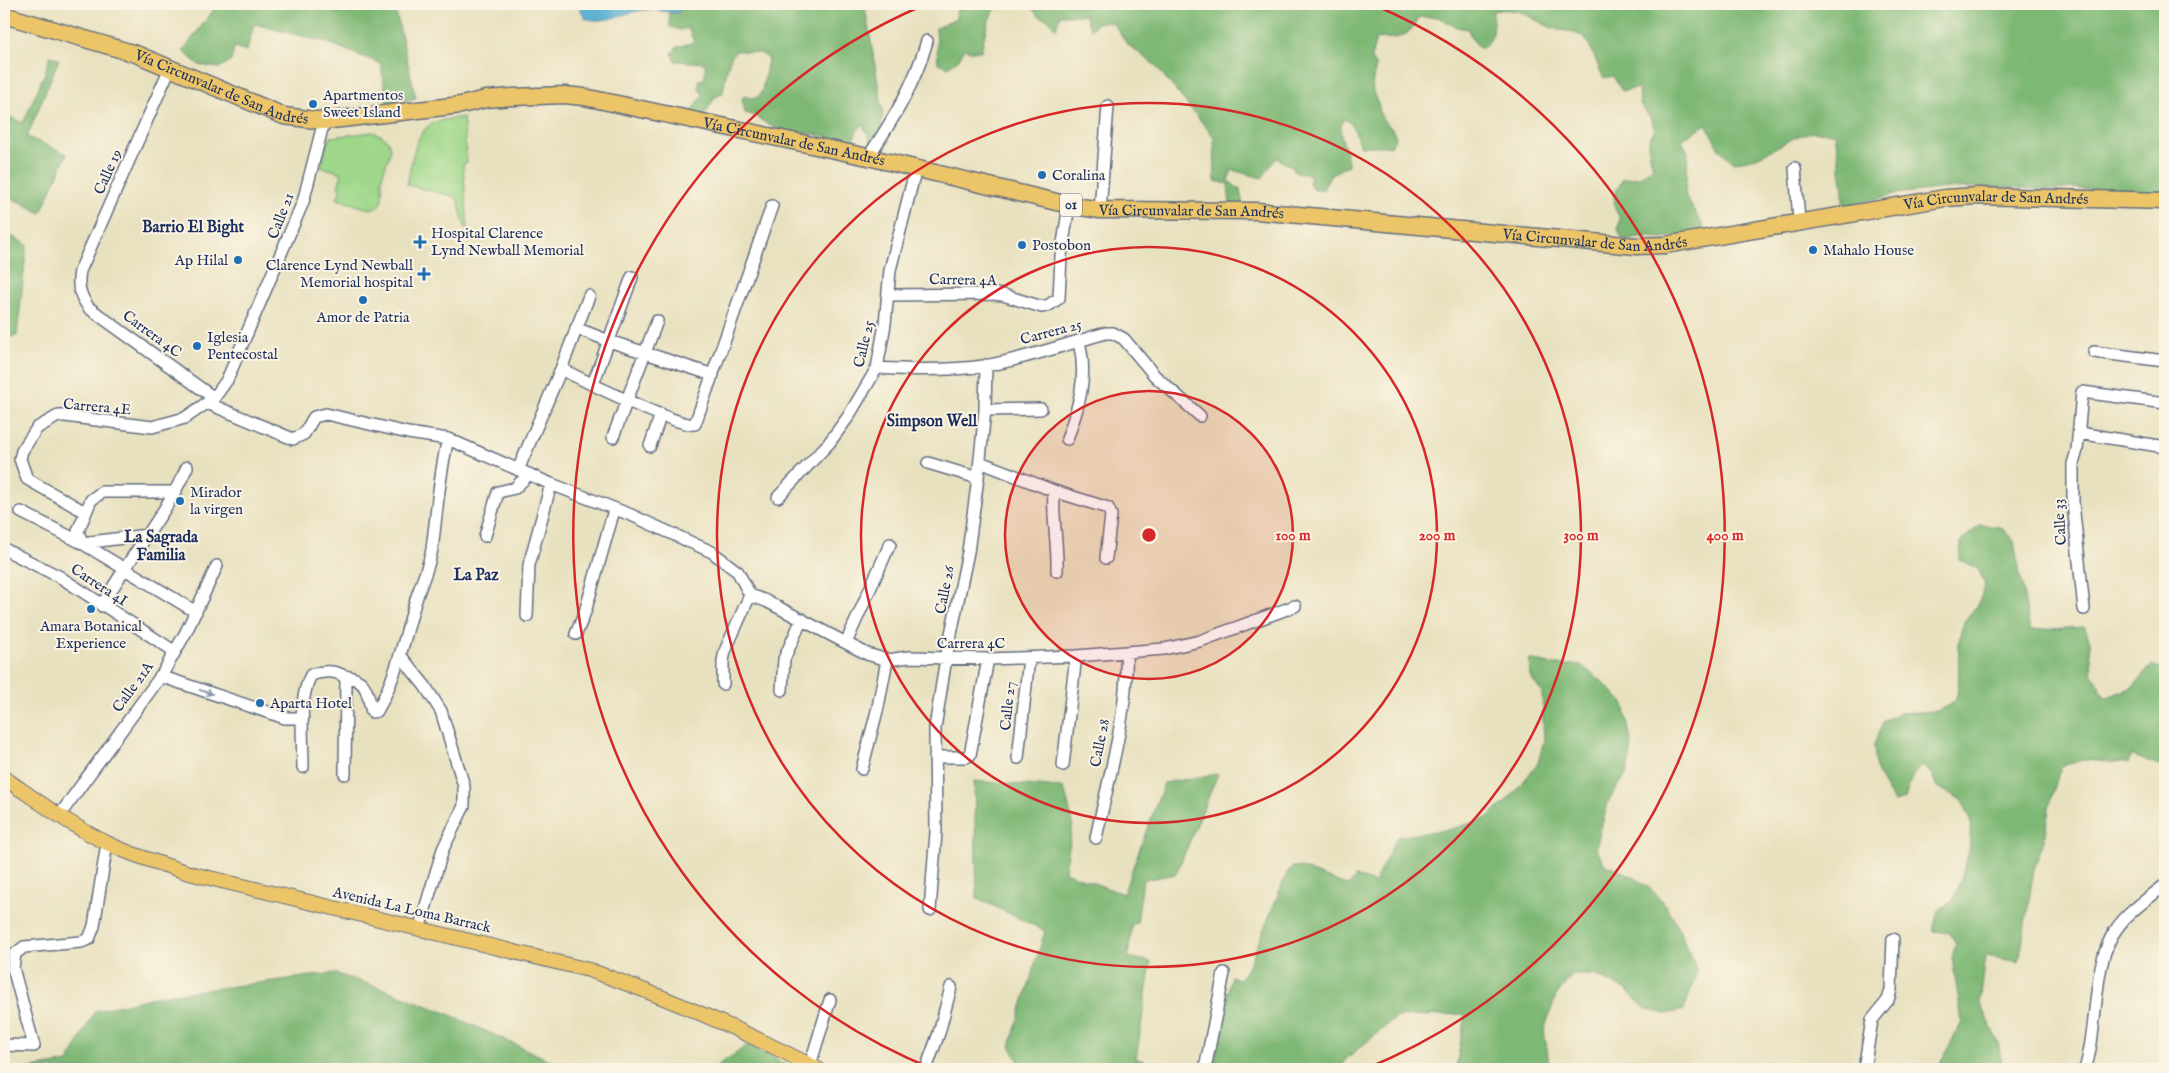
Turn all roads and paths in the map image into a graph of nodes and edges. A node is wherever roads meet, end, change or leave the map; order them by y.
1 (5, 4) edge
2 (4, 8) edge
3 (4, 15) edge
4 (927, 41) dead end
5 (170, 68) junction
6 (1108, 106) dead end
7 (324, 121) junction
8 (868, 157) junction
9 (916, 168) junction
10 (1796, 168) dead end
11 (2165, 202) edge
12 (1069, 205) junction
13 (772, 206) dead end
14 (1100, 210) junction
15 (1799, 221) junction
16 (632, 277) dead end
17 (79, 290) joint
18 (888, 295) junction
19 (589, 296) dead end
20 (657, 321) dead end
21 (576, 328) junction
22 (609, 341) junction
23 (1079, 342) junction
24 (645, 352) junction
25 (2094, 352) dead end
26 (2165, 361) edge
27 (986, 365) junction
28 (876, 368) junction
29 (561, 369) junction
30 (713, 375) junction
31 (593, 384) junction
32 (627, 399) junction
33 (211, 400) junction
34 (2165, 403) edge
35 (1041, 409) dead end
36 (985, 410) junction
37 (661, 414) junction
38 (1200, 416) dead end
39 (2079, 433) junction
40 (613, 437) dead end
41 (448, 439) junction
42 (1067, 439) dead end
43 (650, 446) dead end
44 (2165, 447) edge
45 (980, 462) junction
46 (928, 463) dead end
47 (187, 467) dead end
48 (518, 470) junction
49 (529, 474) junction
50 (978, 478) junction
51 (551, 484) junction
52 (176, 492) junction
53 (1054, 492) junction
54 (778, 497) dead end
55 (614, 510) junction
56 (21, 512) dead end
57 (85, 512) junction
58 (148, 535) junction
59 (485, 536) dead end
60 (82, 543) junction
61 (890, 544) dead end
62 (4, 548) edge
63 (1106, 558) dead end
64 (217, 566) dead end
65 (124, 570) junction
66 (1057, 571) dead end
67 (750, 596) junction
68 (102, 606) junction
69 (1295, 606) dead end
70 (2084, 609) dead end
71 (196, 612) junction
72 (527, 616) dead end
73 (802, 619) junction
74 (576, 634) dead end
75 (846, 643) junction
76 (174, 651) junction
77 (1126, 652) junction
78 (400, 655) junction
79 (1076, 656) junction
80 (946, 658) junction
81 (1029, 658) junction
82 (988, 659) junction
83 (887, 660) junction
84 (160, 676) junction
85 (344, 676) junction
86 (723, 684) dead end
87 (782, 690) dead end
88 (303, 718) junction
89 (935, 757) junction
90 (1018, 758) dead end
91 (1063, 765) dead end
92 (303, 767) dead end
93 (862, 769) dead end
94 (345, 774) dead end
95 (4, 778) edge
96 (59, 816) junction
97 (1096, 838) dead end
98 (108, 843) junction
99 (2165, 885) edge
100 (930, 910) dead end
101 (420, 929) junction
102 (1894, 939) dead end
103 (1224, 972) dead end
104 (951, 987) dead end
105 (830, 1000) dead end
106 (4, 1046) edge
107 (814, 1067) edge
108 (926, 1069) edge
109 (1205, 1069) edge
110 (1864, 1069) edge
111 (2085, 1069) edge

1 - 2 highway
3 - 5 highway, Vía Circunvalar de San Andrés / 01
4 - 8 street
5 - 7 highway, Vía Circunvalar de San Andrés / 01
5 - 17 street, Calle 19
6 - 14 street
7 - 8 highway, Vía Circunvalar de San Andrés / 01
7 - 33 street, Calle 21
8 - 9 highway, Vía Circunvalar de San Andrés / 01
9 - 12 highway, Vía Circunvalar de San Andrés / 01
9 - 18 street, Calle 25
10 - 15 street
11 - 15 highway, Vía Circunvalar de San Andrés / 01
12 - 14 highway, Vía Circunvalar de San Andrés / 01
12 - 18 street, Carrera 4A
13 - 30 street
14 - 15 highway, Vía Circunvalar de San Andrés / 01
16 - 22 street
17 - 33 street, Carrera 4C
18 - 28 street, Calle 25
19 - 21 street
20 - 24 street
21 - 22 street
21 - 29 street
22 - 24 street
22 - 31 street
23 - 27 street, Carrera 25
23 - 38 street, Carrera 25
23 - 42 street
24 - 30 street
24 - 32 street
25 - 26 street
27 - 28 street, Carrera 25
27 - 36 street, Calle 26
28 - 54 street, Calle 25
29 - 31 street
29 - 48 street
30 - 37 street
31 - 32 street
32 - 37 street
32 - 40 street
33 - 41 street, Carrera 4C
33 - 57 street, Carrera 4E
34 - 39 street, Calle 33
35 - 36 street
36 - 45 street, Calle 26
37 - 43 street
39 - 44 street
39 - 70 street, Calle 33
41 - 48 street
41 - 78 street
45 - 50 street, Calle 26
45 - 53 street
46 - 50 street
47 - 52 street
48 - 49 street
49 - 51 street
49 - 59 street
50 - 80 street, Calle 26
51 - 55 street
51 - 72 street
52 - 57 street
52 - 58 street
53 - 63 street
53 - 66 street
55 - 67 street
55 - 74 street
56 - 60 street
57 - 60 street
58 - 60 street
58 - 65 street
60 - 65 street
61 - 75 street
62 - 68 street, Carrera 4I
64 - 71 street, Calle 21A
65 - 68 street
65 - 71 street
67 - 73 street, Carrera 4C
67 - 86 street
68 - 76 street, Carrera 4I
69 - 77 street, Carrera 4C
71 - 76 street, Calle 21A
73 - 75 street, Carrera 4C
73 - 87 street
75 - 83 street, Carrera 4C
76 - 84 street, Calle 21A
77 - 79 street, Carrera 4C
77 - 97 street, Calle 28
78 - 85 street
78 - 101 street
79 - 81 street, Carrera 4C
79 - 91 street
80 - 82 street, Carrera 4C
80 - 83 street, Carrera 4C
80 - 89 street, Calle 26
81 - 82 street, Carrera 4C
81 - 90 street, Calle 27
82 - 89 street
83 - 93 street
84 -> 88 street
84 - 96 street, Calle 21A
85 - 88 street
85 - 94 street
88 - 92 street
89 - 100 street, Calle 26
95 - 96 main road, Avenida La Loma Barrack
96 - 98 main road, Avenida La Loma Barrack
98 - 101 main road, Avenida La Loma Barrack
98 - 106 street
99 - 111 street
101 - 107 main road, Avenida La Loma Barrack
102 - 110 street
103 - 109 street
104 - 108 street
105 - 107 street

